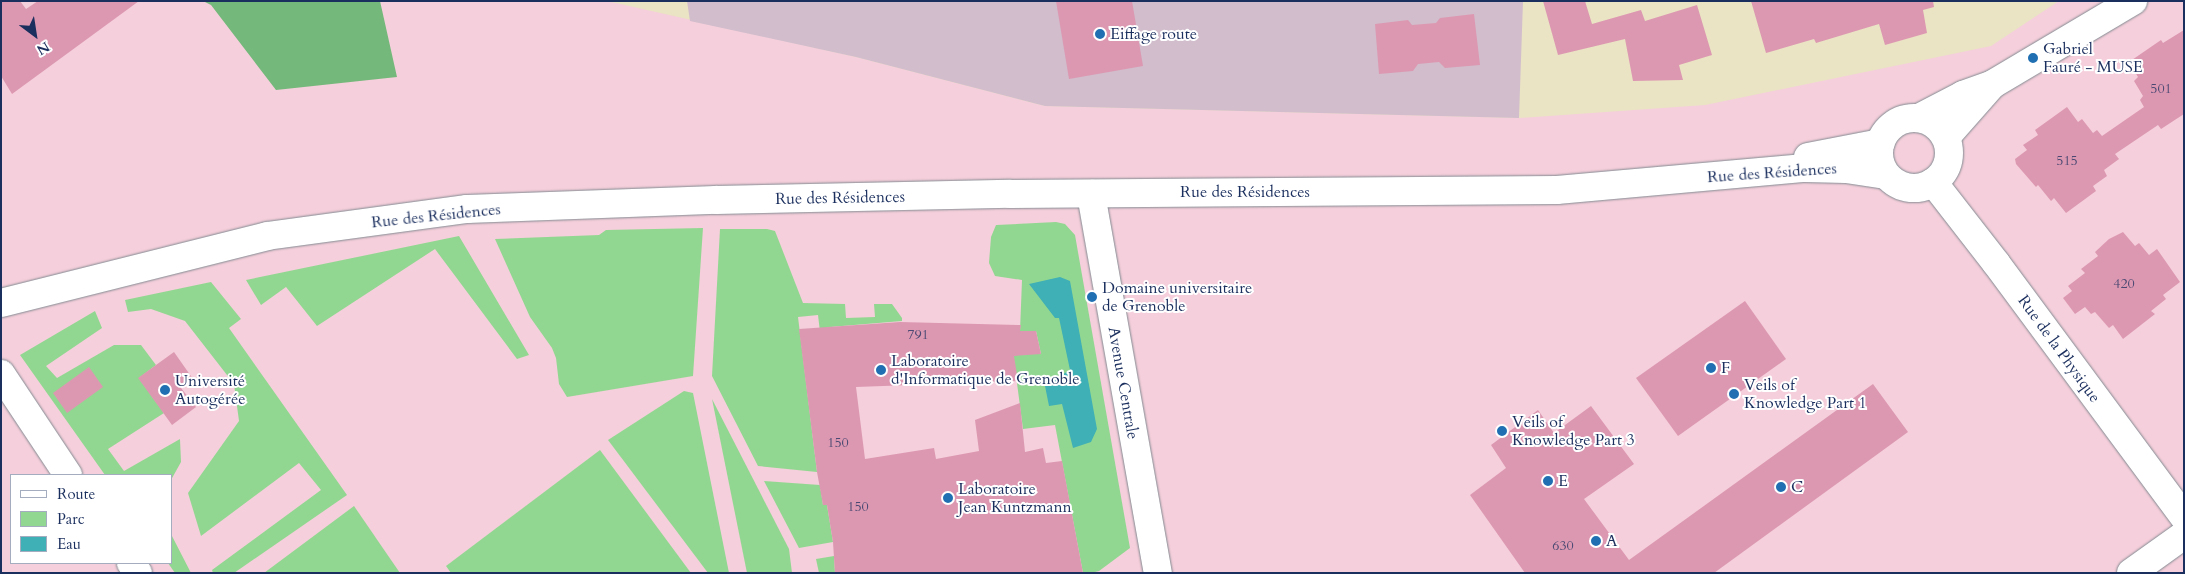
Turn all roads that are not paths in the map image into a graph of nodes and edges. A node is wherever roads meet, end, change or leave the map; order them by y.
1 (2133, 1) edge
2 (1993, 84) junction
3 (1920, 118) junction
4 (1946, 137) junction
5 (1881, 143) junction
6 (1886, 175) junction
7 (1688, 179) junction
8 (1933, 182) junction
9 (1091, 194) junction
10 (1, 302) edge
11 (1, 374) edge
12 (1, 404) edge
13 (46, 445) junction
14 (67, 474) edge
15 (2184, 517) edge
16 (2184, 535) edge
17 (1158, 573) edge
18 (2131, 573) edge

1 - 2 street
2 - 3 street
2 - 4 street
3 - 4 street
3 - 5 street
4 - 8 street
5 - 6 street
5 - 7 street, Rue des Résidences
6 - 7 street, Rue des Résidences
6 - 8 street
7 - 9 street, Rue des Résidences
8 - 15 street, Rue de la Physique
9 - 10 street, Rue des Résidences
9 - 17 street, Avenue Centrale
11 - 13 street
12 - 13 street
13 - 14 street
16 - 18 street

